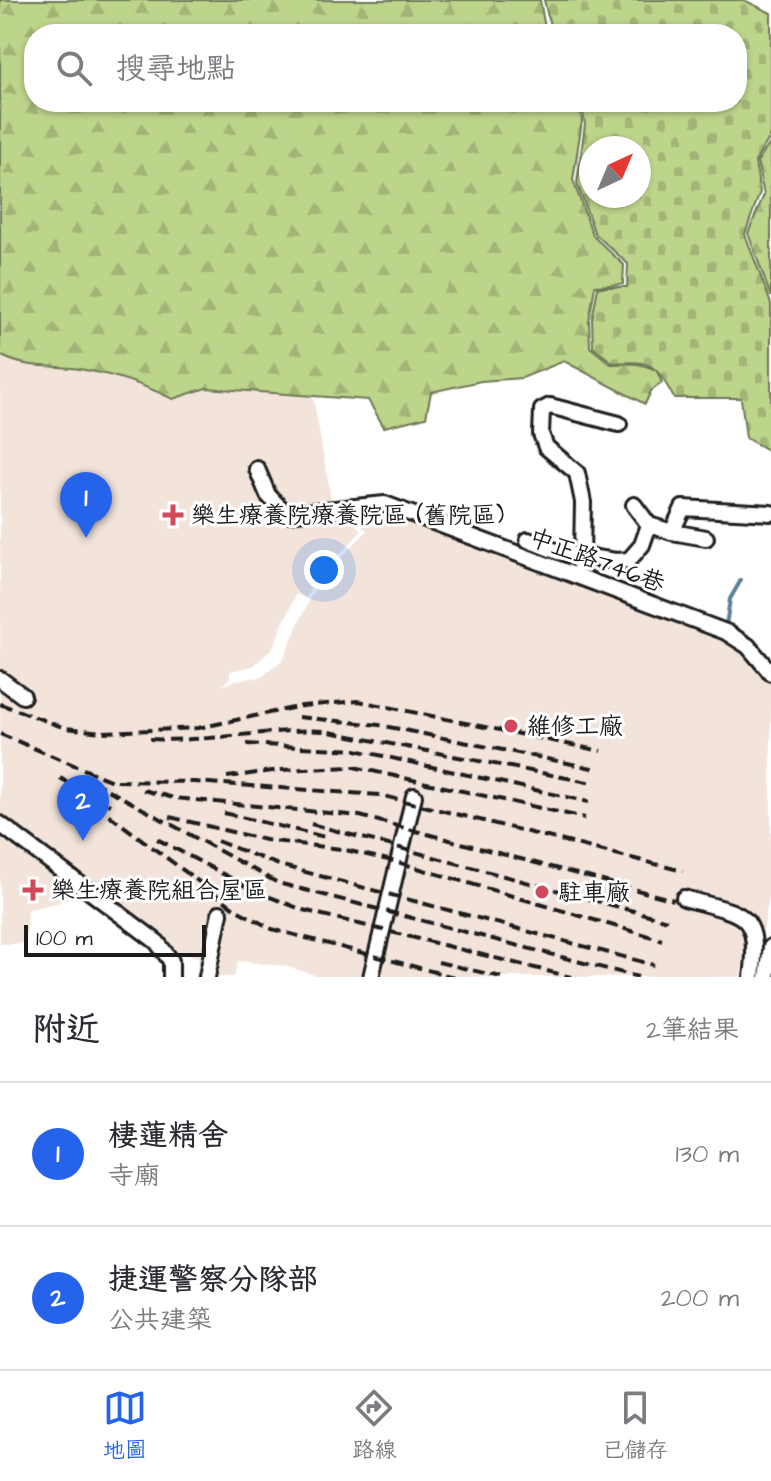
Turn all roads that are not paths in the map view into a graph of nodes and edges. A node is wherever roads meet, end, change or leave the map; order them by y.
1 (619, 424) dead end
2 (257, 469) dead end
3 (634, 505) dead end
4 (771, 513) edge
5 (649, 525) junction
6 (672, 532) junction
7 (706, 538) dead end
8 (528, 540) dead end
9 (582, 556) junction
10 (575, 575) junction
11 (771, 673) edge
12 (0, 679) edge
13 (23, 696) dead end
14 (414, 796) dead end
15 (0, 824) edge
16 (684, 898) dead end
17 (220, 913) dead end
18 (771, 947) edge
19 (171, 977) edge
20 (207, 977) edge
21 (371, 977) edge
22 (752, 977) edge
23 (767, 977) edge

1 - 9 lane
2 - 10 lane, 中正路746巷
3 - 5 lane
4 - 6 lane
5 - 6 lane
5 - 9 lane
6 - 7 lane
8 - 9 lane
9 - 10 lane
10 - 11 lane, 中正路746巷
12 - 13 lane
14 - 21 lane
15 - 19 lane
16 - 22 lane
17 - 20 lane
18 - 23 lane

